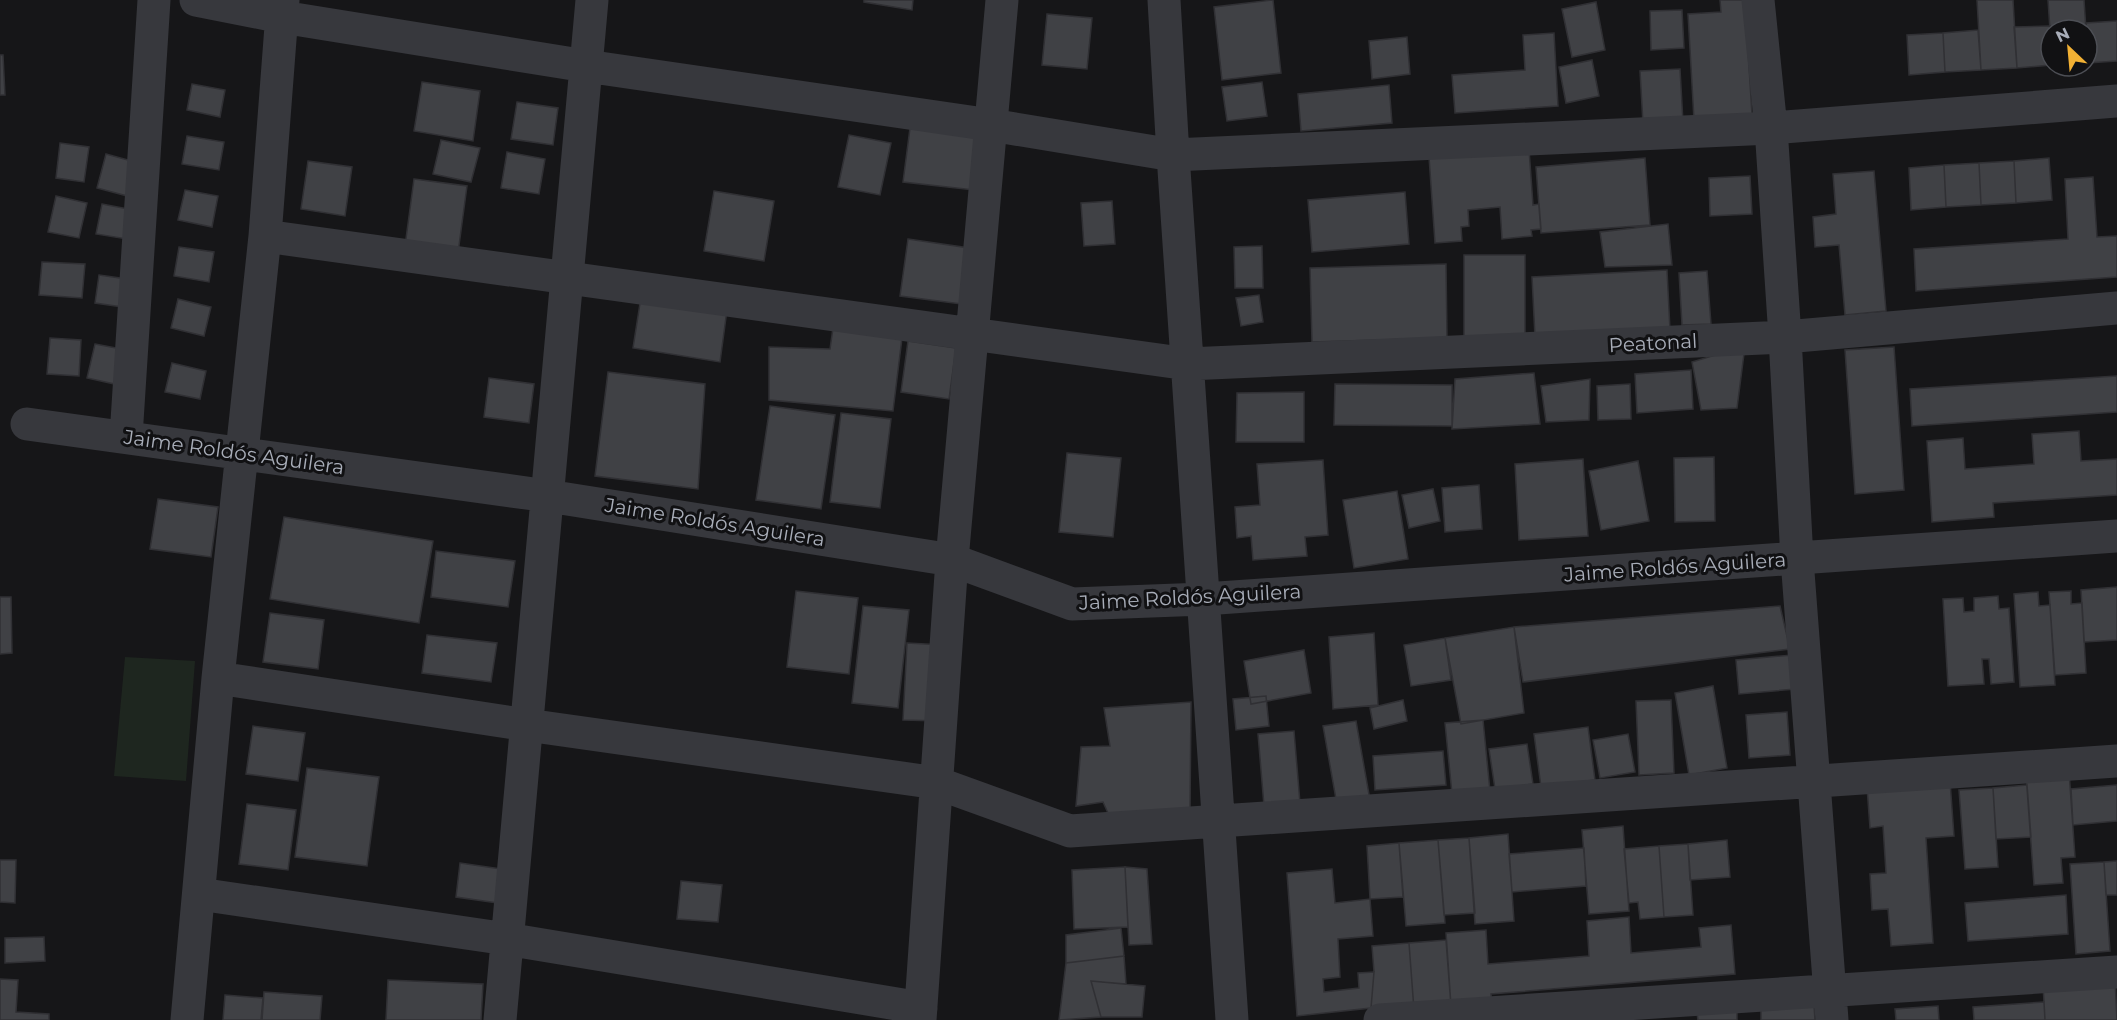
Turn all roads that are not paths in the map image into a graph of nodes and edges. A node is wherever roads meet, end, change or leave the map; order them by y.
1 (154, 0) edge
2 (196, 0) edge
3 (592, 0) edge
4 (1002, 0) edge
5 (1164, 0) edge
6 (1758, 0) edge
7 (282, 8) edge
8 (586, 66) junction
9 (2117, 101) edge
10 (991, 125) junction
11 (1771, 128) junction
12 (1173, 155) junction
13 (265, 236) junction
14 (567, 279) junction
15 (2117, 308) edge
16 (973, 335) junction
17 (1785, 337) junction
18 (1188, 364) junction
19 (27, 424) dead end
20 (126, 437) junction
21 (243, 453) junction
22 (548, 496) junction
23 (2117, 536) edge
24 (1797, 559) junction
25 (952, 560) junction
26 (1204, 598) junction
27 (219, 678) junction
28 (527, 725) junction
29 (2117, 761) edge
30 (1812, 781) junction
31 (937, 783) junction
32 (1220, 821) junction
33 (199, 894) junction
34 (507, 939) junction
35 (2117, 972) edge
36 (1830, 1005) edge
37 (920, 1014) edge
38 (187, 1020) edge
39 (500, 1020) edge
40 (1232, 1020) edge
41 (1380, 1020) edge

1 - 20 street
2 - 7 street
3 - 8 street
4 - 10 street
5 - 12 street
6 - 11 street
7 - 8 street
7 - 13 street
8 - 10 street
8 - 14 street
9 - 11 street
10 - 12 street
10 - 16 street
11 - 12 street
11 - 17 street
12 - 18 street
13 - 14 street, Peatonal
13 - 21 street
14 - 16 street, Peatonal
14 - 22 street
15 - 17 street, Peatonal
16 - 18 street, Peatonal
16 - 25 street
17 - 18 street, Peatonal
17 - 24 street
18 - 26 street
19 - 20 street, Jaime Roldós Aguilera
20 - 21 street, Jaime Roldós Aguilera
21 - 22 street, Jaime Roldós Aguilera
21 - 27 street
22 - 25 street, Jaime Roldós Aguilera
22 - 28 street
23 - 24 street, Jaime Roldós Aguilera
24 - 26 street, Jaime Roldós Aguilera
24 - 30 street
25 - 26 street, Jaime Roldós Aguilera
25 - 31 street
26 - 32 street
27 - 28 street
27 - 33 street
28 - 31 street
28 - 34 street
29 - 30 street
30 - 32 street
30 - 36 street
31 - 32 street
31 - 37 street
32 - 40 street
33 - 34 street
33 - 38 street
34 - 37 street
34 - 39 street
35 - 36 street
36 - 41 street

